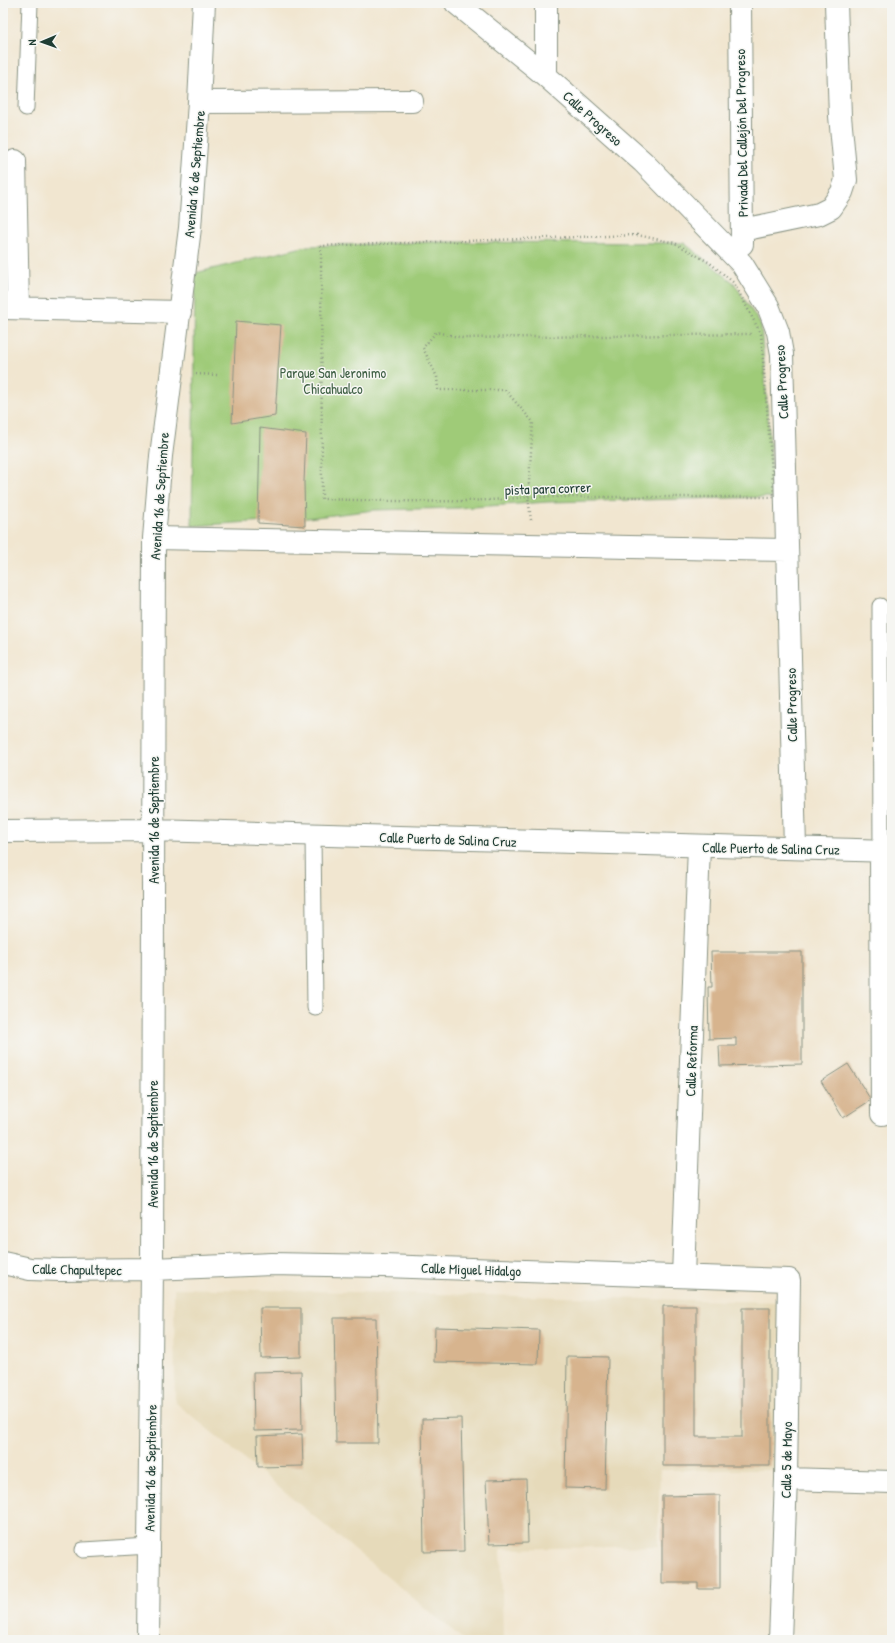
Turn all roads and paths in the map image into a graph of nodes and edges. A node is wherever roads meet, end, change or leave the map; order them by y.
1 (30, 3) edge
2 (204, 3) edge
3 (456, 3) edge
4 (546, 3) edge
5 (740, 3) edge
6 (836, 3) edge
7 (546, 76) junction
8 (412, 101) dead end
9 (199, 102) junction
10 (26, 108) dead end
11 (15, 161) dead end
12 (742, 230) junction
13 (742, 264) junction
14 (10, 308) edge
15 (180, 312) junction
16 (761, 334) junction
17 (782, 354) junction
18 (528, 496) junction
19 (154, 538) junction
20 (534, 545) junction
21 (788, 550) junction
22 (880, 606) dead end
23 (153, 830) junction
24 (3, 831) edge
25 (313, 835) junction
26 (699, 846) junction
27 (795, 848) junction
28 (886, 851) edge
29 (315, 1008) dead end
30 (882, 1114) dead end
31 (3, 1263) edge
32 (152, 1269) junction
33 (683, 1276) junction
34 (789, 1280) joint
35 (786, 1479) junction
36 (892, 1482) edge
37 (149, 1546) junction
38 (83, 1550) dead end
39 (148, 1640) edge
40 (780, 1640) edge

1 - 10 lane
2 - 9 street, Avenida 16 de Septiembre
3 - 7 street, Calle Progreso
4 - 7 street
5 - 12 street, Privada Del Callejón Del Progreso
6 - 12 street
7 - 13 street, Calle Progreso
8 - 9 street
9 - 15 street, Avenida 16 de Septiembre
11 - 14 street
12 - 13 street, Privada Del Callejón Del Progreso
13 - 17 street, Calle Progreso
14 - 15 street
15 - 19 street, Avenida 16 de Septiembre
16 - 17 path
16 - 18 path, pista para correr
16 - 18 path
16 - 18 path, pista para correr
17 - 21 street, Calle Progreso
18 - 20 path
19 - 20 street
19 - 23 street, Avenida 16 de Septiembre
20 - 21 street
21 - 27 street, Calle Progreso
22 - 28 lane
23 - 24 street, Calle Puerto de Salina Cruz
23 - 25 street, Calle Puerto de Salina Cruz
23 - 32 street, Avenida 16 de Septiembre
25 - 26 street, Calle Puerto de Salina Cruz
25 - 29 lane
26 - 27 street, Calle Puerto de Salina Cruz
26 - 33 street, Calle Reforma
27 - 28 street, Calle Puerto de Salina Cruz
28 - 30 street
31 - 32 street, Calle Chapultepec
32 - 33 street, Calle Miguel Hidalgo
32 - 37 street, Avenida 16 de Septiembre
33 - 34 street, Calle Miguel Hidalgo
34 - 35 street, Calle 5 de Mayo
35 - 36 street
35 - 40 street, Calle 5 de Mayo
37 - 38 lane
37 - 39 street, Avenida 16 de Septiembre

